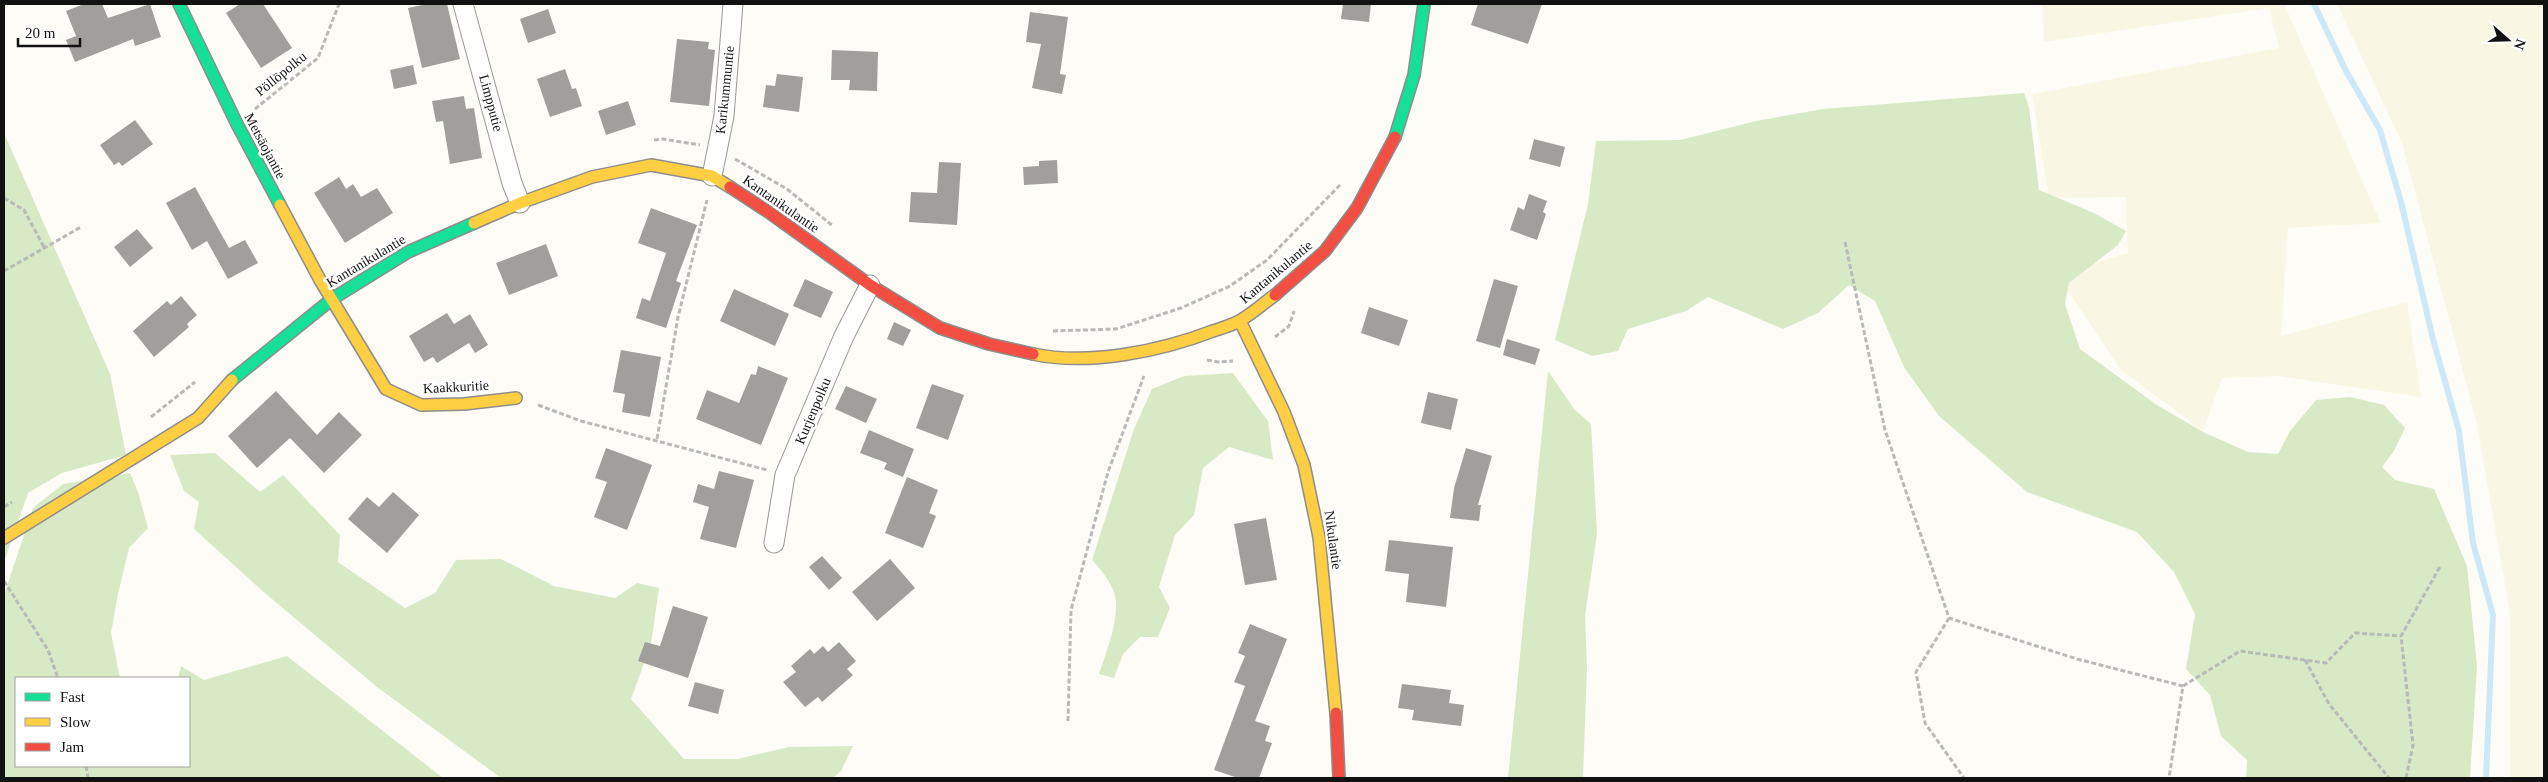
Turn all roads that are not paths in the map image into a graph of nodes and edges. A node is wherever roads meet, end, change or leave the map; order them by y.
1 (179, 4) edge
2 (463, 4) edge
3 (732, 4) edge
4 (1424, 4) edge
5 (712, 176) junction
6 (520, 203) junction
7 (870, 285) junction
8 (332, 299) junction
9 (1240, 321) junction
10 (516, 398) road end
11 (4, 538) edge
12 (774, 543) dead end
13 (1340, 778) edge

1 - 8 street, Metsäojantie
2 - 6 street, Limpputie
3 - 5 street, Karikummuntie
4 - 9 street, Kantanikulantie
5 - 6 street, Kantanikulantie
5 - 7 street, Kantanikulantie
6 - 8 street, Kantanikulantie
7 - 9 street, Kantanikulantie
7 - 12 street, Kurjenpolku
8 - 10 street, Kaakkuritie
8 - 11 street, Kantanikulantie
9 - 13 street, Nikulantie

